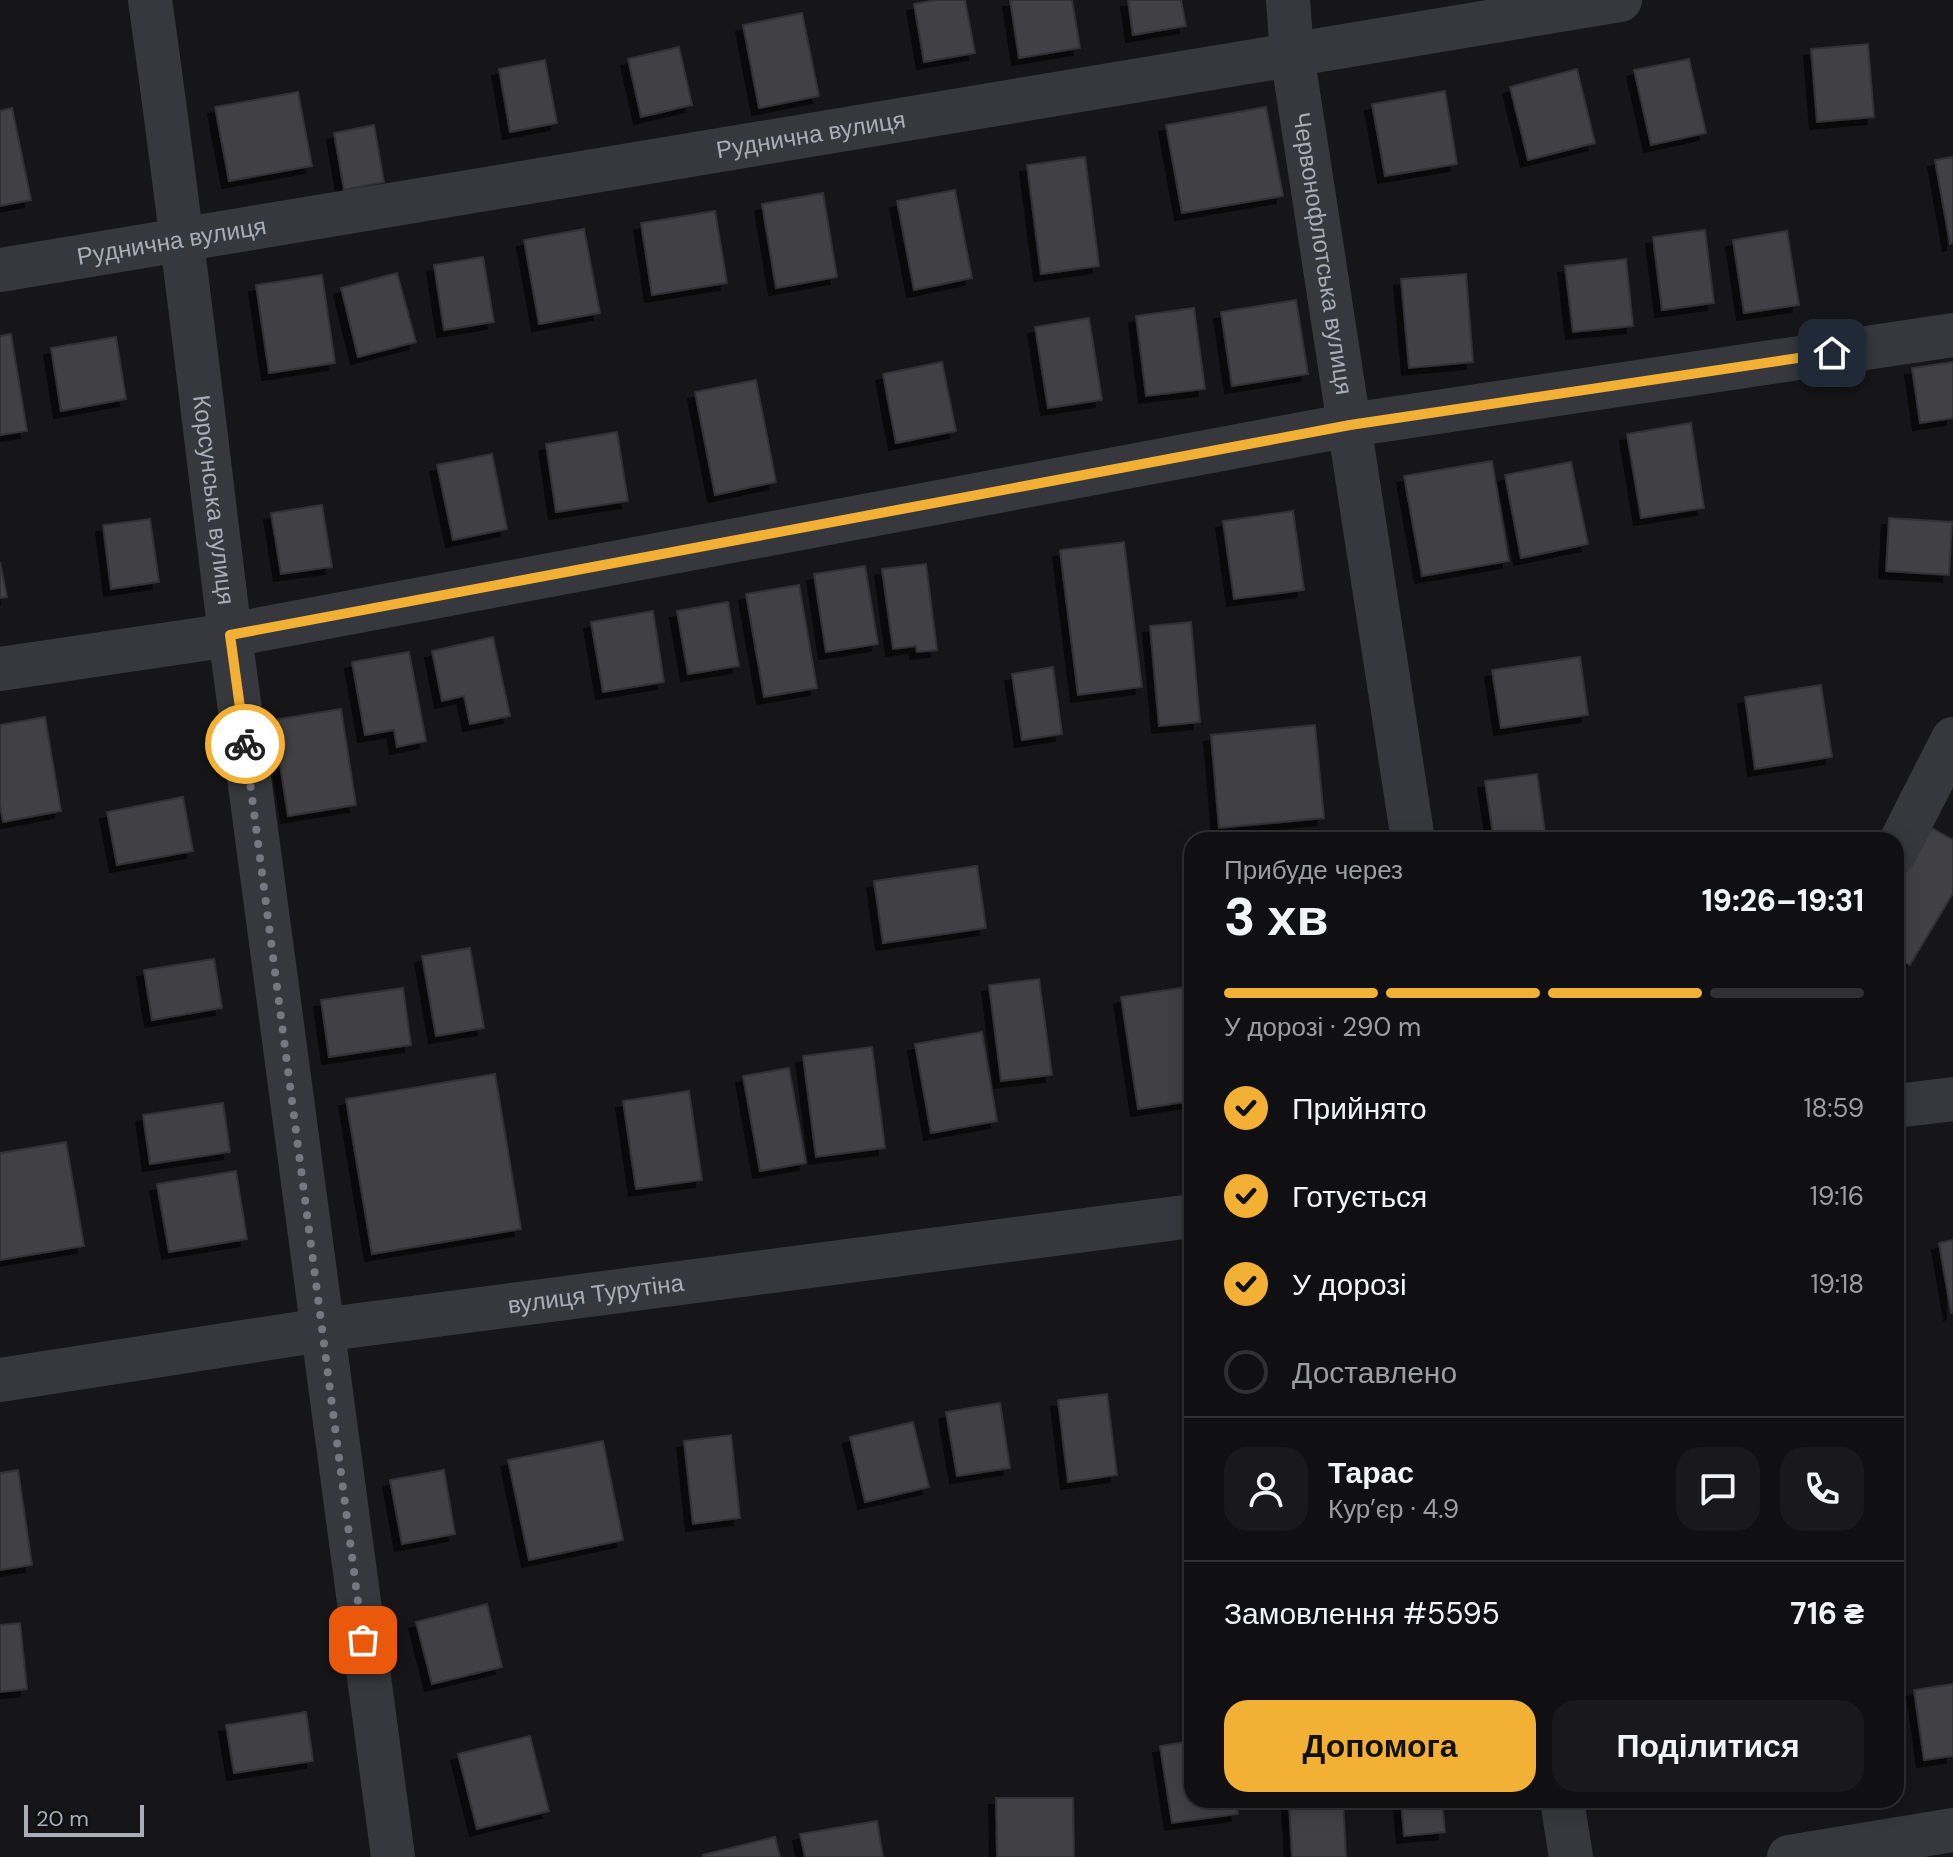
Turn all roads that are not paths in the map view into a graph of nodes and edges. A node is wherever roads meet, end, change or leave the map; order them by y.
1 (150, 0) edge
2 (1288, 0) edge
3 (1620, 0) edge
4 (1292, 54) junction
5 (184, 238) junction
6 (0, 270) edge
7 (1953, 335) edge
8 (1350, 425) junction
9 (230, 635) junction
10 (0, 669) edge
11 (1953, 739) edge
12 (1412, 832) edge
13 (1904, 835) edge
14 (1953, 1099) edge
15 (1904, 1105) edge
16 (1184, 1217) edge
17 (321, 1330) junction
18 (0, 1380) edge
19 (1563, 1808) edge
20 (1953, 1830) edge
21 (393, 1857) edge
22 (1571, 1857) edge
23 (1789, 1857) edge

1 - 5 street, Корсунська вулиця
2 - 4 street, Червонофлотська вулиця
3 - 4 street, Руднична вулиця
4 - 5 street, Руднична вулиця
4 - 8 street, Червонофлотська вулиця
5 - 6 street, Руднична вулиця
5 - 9 street, Корсунська вулиця
7 - 8 street
8 - 9 street
8 - 12 street, Червонофлотська вулиця
9 - 10 street
9 - 17 street, Корсунська вулиця
11 - 13 street
14 - 15 street
16 - 17 street, вулиця Турутіна
17 - 18 street, вулиця Турутіна
17 - 21 street, Корсунська вулиця
19 - 22 street
20 - 23 street

